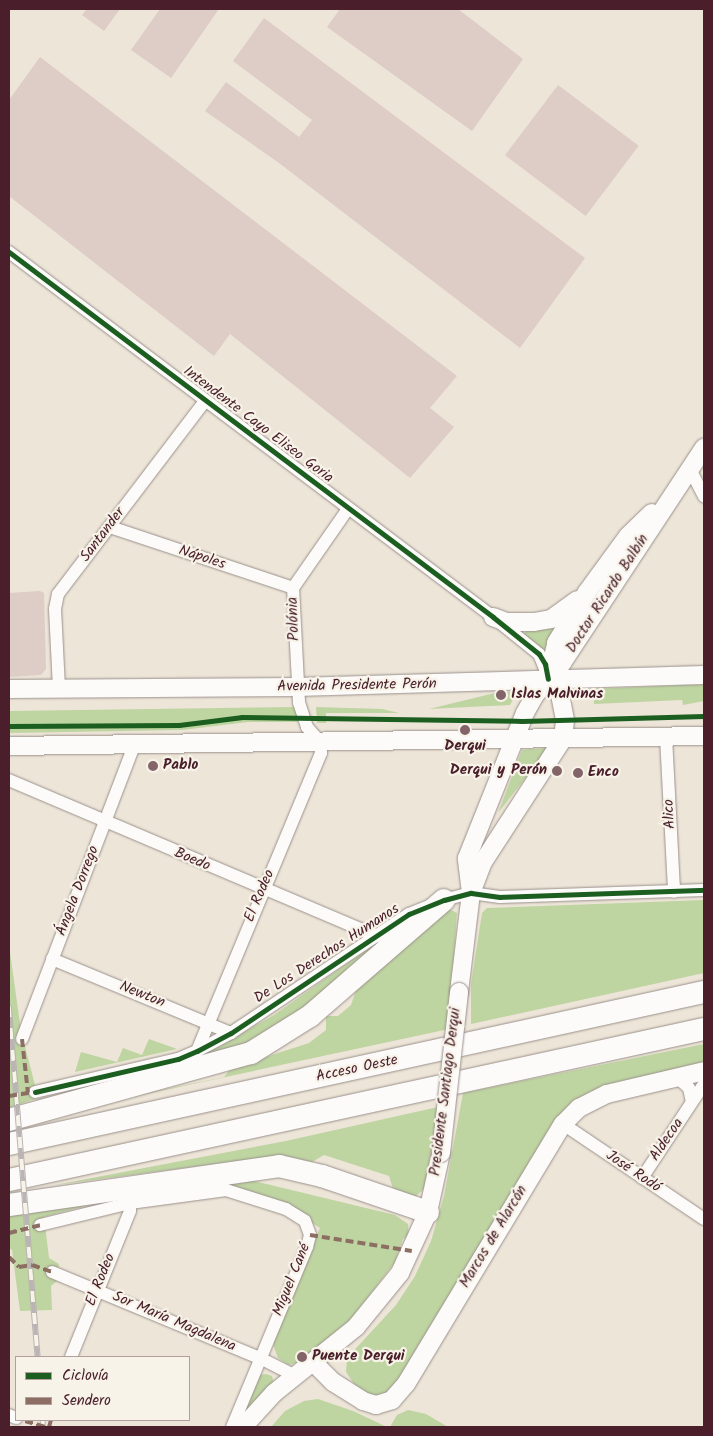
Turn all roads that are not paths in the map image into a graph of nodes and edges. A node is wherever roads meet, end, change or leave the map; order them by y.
1 (9, 252) edge
2 (205, 401) junction
3 (704, 448) edge
4 (690, 469) junction
5 (675, 491) junction
6 (704, 497) edge
7 (348, 509) junction
8 (110, 527) junction
9 (293, 588) junction
10 (587, 592) junction
11 (493, 617) junction
12 (704, 675) edge
13 (548, 679) junction
14 (297, 687) junction
15 (59, 688) junction
16 (9, 689) edge
17 (704, 736) edge
18 (666, 737) junction
19 (563, 739) junction
20 (514, 740) junction
21 (320, 742) junction
22 (135, 744) junction
23 (9, 746) edge
24 (9, 780) edge
25 (104, 822) junction
26 (263, 890) junction
27 (704, 890) edge
28 (674, 892) junction
29 (471, 893) junction
30 (444, 900) junction
31 (377, 936) junction
32 (52, 959) junction
33 (704, 992) edge
34 (208, 1022) junction
35 (704, 1029) edge
36 (231, 1033) junction
37 (22, 1039) dead end
38 (197, 1051) junction
39 (704, 1071) edge
40 (677, 1077) junction
41 (704, 1084) edge
42 (35, 1092) dead end
43 (692, 1102) junction
44 (9, 1120) edge
45 (563, 1124) junction
46 (9, 1144) edge
47 (642, 1178) junction
48 (9, 1180) edge
49 (130, 1202) junction
50 (9, 1204) edge
51 (428, 1212) junction
52 (704, 1219) edge
53 (40, 1225) dead end
54 (52, 1272) dead end
55 (97, 1290) junction
56 (71, 1356) edge
57 (260, 1358) junction
58 (314, 1363) junction
59 (296, 1376) junction
60 (232, 1427) edge
61 (242, 1427) edge

1 - 2 street, Intendente Cayo Eliseo Goria
2 - 7 street, Intendente Cayo Eliseo Goria
2 - 8 street, Santander
3 - 4 main road, Doctor Ricardo Balbín
4 - 5 main road, Doctor Ricardo Balbín
4 - 6 street
5 - 10 main road
5 - 13 main road, Doctor Ricardo Balbín
7 - 9 street, Polónia
7 - 11 street, Intendente Cayo Eliseo Goria
8 - 9 street, Nápoles
8 - 15 street, Santander
9 - 14 street, Polónia
10 - 11 main road
10 - 13 main road
11 - 13 street, Intendente Cayo Eliseo Goria
12 - 13 main road, Avenida Presidente Perón
13 - 14 main road, Avenida Presidente Perón
13 - 19 main road
13 - 20 main road, Doctor Ricardo Balbín
14 - 15 main road, Avenida Presidente Perón
14 - 21 street, Polónia
15 - 16 main road, Avenida Presidente Perón
17 - 18 main road
18 - 19 main road
18 - 28 street, Alico
19 - 20 main road
19 - 29 main road, Presidente Santiago Derqui
20 - 21 main road
20 - 29 main road, Presidente Santiago Derqui
21 - 22 main road
21 - 26 street, El Rodeo
22 - 23 main road
22 - 25 street, Ángela Dorrego
24 - 25 street, Boedo
25 - 26 street, Boedo
25 - 32 street, Ángela Dorrego
26 - 31 street, Boedo
26 - 34 street, El Rodeo
27 - 28 street, De Los Derechos Humanos
28 - 29 street, De Los Derechos Humanos
29 - 30 street, De Los Derechos Humanos
29 - 51 main road, Presidente Santiago Derqui, bridge
30 - 31 street, De Los Derechos Humanos
30 - 44 highway
31 - 36 street, De Los Derechos Humanos
32 - 34 street, Newton
32 - 37 street, Ángela Dorrego
33 - 46 highway, Acceso Oeste
34 - 36 street, Newton
34 - 38 street, El Rodeo
35 - 48 highway
36 - 38 street, De Los Derechos Humanos
38 - 42 street, De Los Derechos Humanos
39 - 40 main road, Marcos de Alarcón
40 - 43 street, Aldecoa
40 - 45 main road, Marcos de Alarcón
41 - 43 street, Aldecoa
43 - 47 street, Aldecoa
45 - 47 street, José Rodó
45 - 58 main road, Marcos de Alarcón
47 - 52 street, José Rodó
49 - 53 street, Miguel Cané
49 - 55 street, El Rodeo
49 - 57 street, Miguel Cané
50 - 51 highway
51 - 58 main road, Presidente Santiago Derqui
54 - 55 street, Sor María Magdalena
55 - 56 street, El Rodeo
55 - 57 street, Sor María Magdalena
57 - 59 street, Sor María Magdalena
57 - 60 street, Miguel Cané
58 - 59 main road, Presidente Santiago Derqui
59 - 61 main road, Presidente Santiago Derqui

